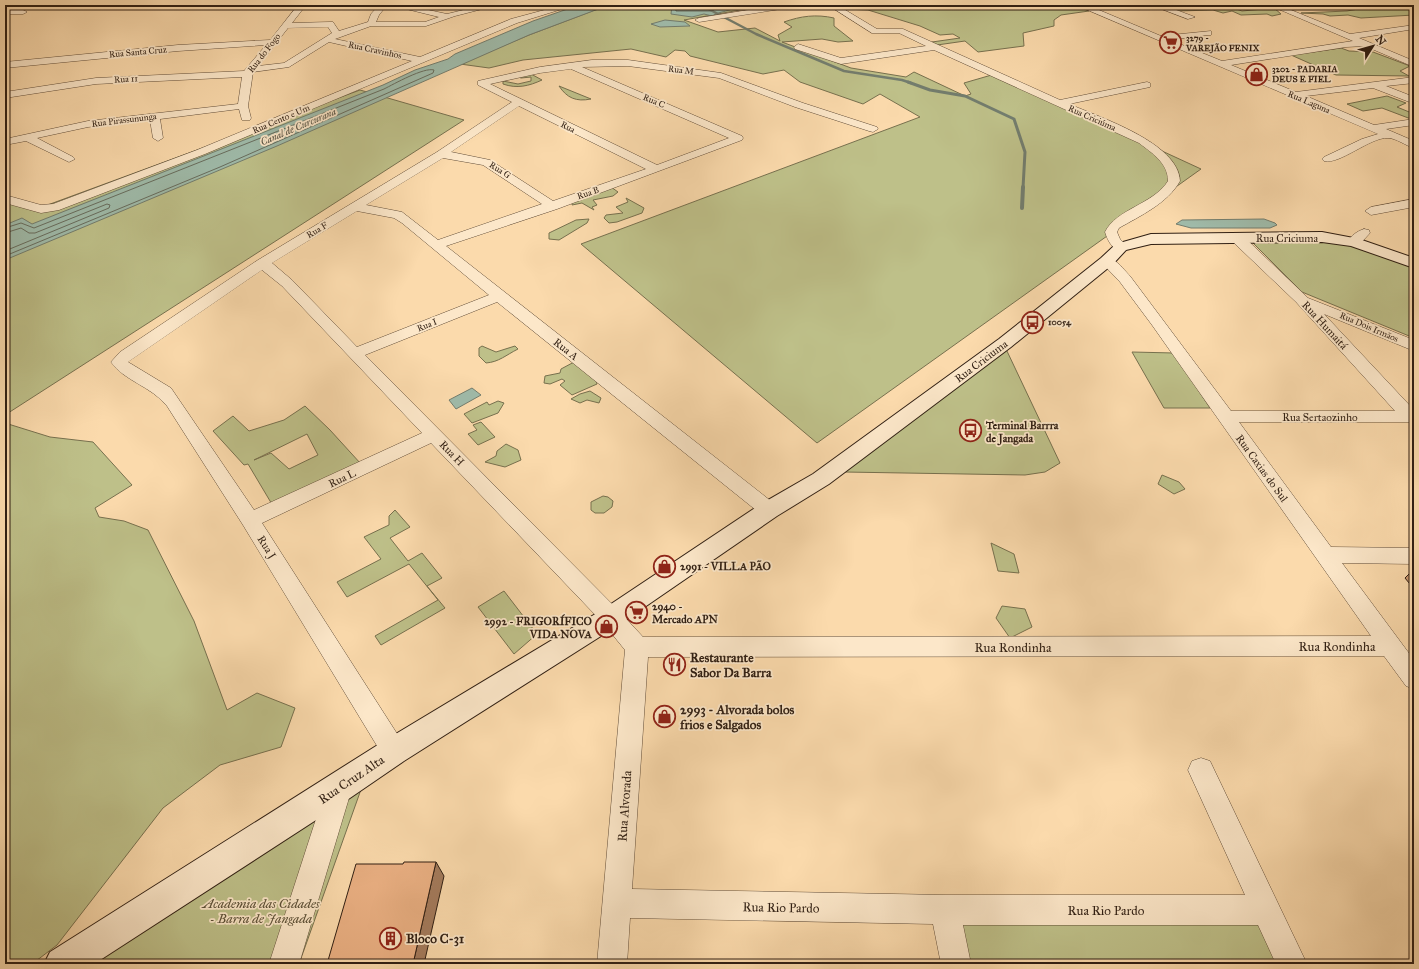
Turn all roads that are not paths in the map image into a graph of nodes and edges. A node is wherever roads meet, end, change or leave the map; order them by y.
1 (302, 5) edge
2 (383, 5) edge
3 (394, 5) edge
4 (494, 5) edge
5 (571, 5) edge
6 (794, 5) edge
7 (832, 5) edge
8 (1080, 5) edge
9 (1155, 5) edge
10 (1323, 5) edge
11 (1277, 6) edge
12 (5, 12) edge
13 (23, 12) dead end
14 (448, 16) junction
15 (1191, 17) dead end
16 (468, 19) dead end
17 (699, 20) dead end
18 (489, 23) dead end
19 (371, 24) junction
20 (286, 26) junction
21 (503, 26) junction
22 (1414, 27) edge
23 (1208, 32) dead end
24 (337, 34) junction
25 (1350, 37) junction
26 (1161, 38) junction
27 (329, 40) junction
28 (272, 42) junction
29 (1365, 44) junction
30 (798, 47) dead end
31 (935, 47) junction
32 (421, 60) junction
33 (1221, 64) junction
34 (1414, 64) edge
35 (5, 65) edge
36 (570, 65) junction
37 (249, 72) junction
38 (1414, 80) edge
39 (482, 83) joint
40 (1374, 85) junction
41 (1147, 86) dead end
42 (5, 95) edge
43 (1293, 95) junction
44 (1413, 100) edge
45 (518, 102) junction
46 (1059, 103) junction
47 (244, 106) junction
48 (155, 116) junction
49 (1414, 122) edge
50 (1373, 128) junction
51 (873, 129) dead end
52 (249, 132) junction
53 (1386, 134) junction
54 (27, 137) junction
55 (158, 138) dead end
56 (738, 138) joint
57 (5, 142) edge
58 (1414, 145) edge
59 (441, 154) junction
60 (69, 159) dead end
61 (1328, 159) dead end
62 (656, 169) junction
63 (5, 199) edge
64 (1414, 203) edge
65 (552, 206) junction
66 (355, 207) junction
67 (1371, 211) dead end
68 (1237, 238) junction
69 (436, 245) junction
70 (1121, 247) junction
71 (1106, 261) junction
72 (263, 263) junction
73 (1414, 264) edge
74 (499, 296) junction
75 (1301, 300) junction
76 (1414, 346) edge
77 (354, 354) junction
78 (119, 362) joint
79 (1412, 416) edge
80 (1225, 417) junction
81 (434, 435) junction
82 (769, 510) junction
83 (250, 520) junction
84 (1324, 556) junction
85 (1414, 556) edge
86 (641, 597) joint
87 (611, 617) junction
88 (1389, 646) junction
89 (637, 647) junction
90 (1414, 679) edge
91 (394, 751) junction
92 (1201, 770) dead end
93 (339, 788) junction
94 (617, 904) junction
95 (945, 910) junction
96 (1267, 910) junction
97 (62, 964) edge
98 (284, 964) edge
99 (612, 964) edge
100 (956, 964) edge
101 (1292, 964) edge

1 - 20 street, Rua do Fogo
2 - 19 street
3 - 14 street
4 - 14 street
5 - 21 street, Rua Cento e Um
6 - 17 street
7 - 31 street, Rua Criciúma
8 - 26 street, Rua Laguna
9 - 15 street
10 - 11 street
11 - 25 street
12 - 13 street
14 - 16 street
14 - 19 street
18 - 21 street
19 - 24 street
20 - 24 street
20 - 28 street, Rua do Fogo
21 - 32 street, Rua Cento e Um
22 - 25 street
23 - 26 street, Rua Laguna
24 - 27 street, Rua 11
25 - 29 street
26 - 33 street, Rua Laguna
27 - 32 street, Rua Cravinhos
27 - 37 street, Rua 11
28 - 35 street, Rua Santa Cruz
28 - 37 street, Rua do Fogo
29 - 33 street
29 - 34 street
30 - 31 street
31 - 46 street, Rua Criciúma
32 - 52 street, Rua Cento e Um
33 - 43 street, Rua Laguna
36 - 39 street, Rua M
36 - 51 street, Rua M
36 - 56 street, Rua C
37 - 42 street, Rua 11
37 - 47 street, Rua do Fogo
38 - 40 street
39 - 45 street, Rua
40 - 43 street
40 - 44 street
41 - 46 street
43 - 50 street, Rua Laguna
45 - 59 street, Rua F
45 - 62 street, Rua
46 - 70 street, Rua Criciúma
47 - 48 street, Rua Pirassununga
47 - 52 street, Rua do Fogo
48 - 54 street, Rua Pirassununga
48 - 55 street
49 - 50 street
50 - 53 street, Rua Laguna
52 - 63 street, Rua Cento e Um
53 - 58 street, Rua Laguna
53 - 61 street
54 - 57 street, Rua Pirassununga
54 - 60 street
56 - 62 street, Rua B
59 - 65 street, Rua G
59 - 66 street, Rua F
62 - 65 street, Rua B
64 - 67 street
65 - 69 street, Rua B
66 - 69 street, Rua A
66 - 72 street, Rua F
68 - 70 main road, Rua Criciuma
68 - 73 main road, Rua Criciuma
68 - 75 street, Rua Humaitá
69 - 74 street, Rua A
70 - 71 main road, Rua Criciuma
71 - 80 street, Rua Caxias do Sul
71 - 82 main road, Rua Criciuma
72 - 77 street, Rua H
72 - 78 street, Rua F
74 - 77 street, Rua I
74 - 82 street, Rua A
75 - 76 street, Rua Dois Irmãos
75 - 79 street, Rua Humaitá
77 - 81 street, Rua H
78 - 83 street, Rua J
79 - 80 street, Rua Sertaozinho
80 - 84 street, Rua Caxias do Sul
81 - 83 street, Rua L
81 - 87 street, Rua H
82 - 86 main road, Rua Criciuma
83 - 91 street, Rua J
84 - 85 street
84 - 88 street, Rua Caxias do Sul
86 - 87 main road, Rua Cruz Alta
87 - 89 street, Rua H
87 - 91 main road, Rua Cruz Alta
88 - 89 street, Rua Rondinha
88 - 90 street, Rua Caxias do Sul
89 - 94 street, Rua Alvorada
91 - 93 main road, Rua Cruz Alta
92 - 96 street
93 - 97 main road, Rua Cruz Alta
93 - 98 street
94 - 95 street, Rua Rio Pardo
94 - 99 street, Rua Alvorada
95 - 96 street, Rua Rio Pardo
95 - 100 street
96 - 101 street

